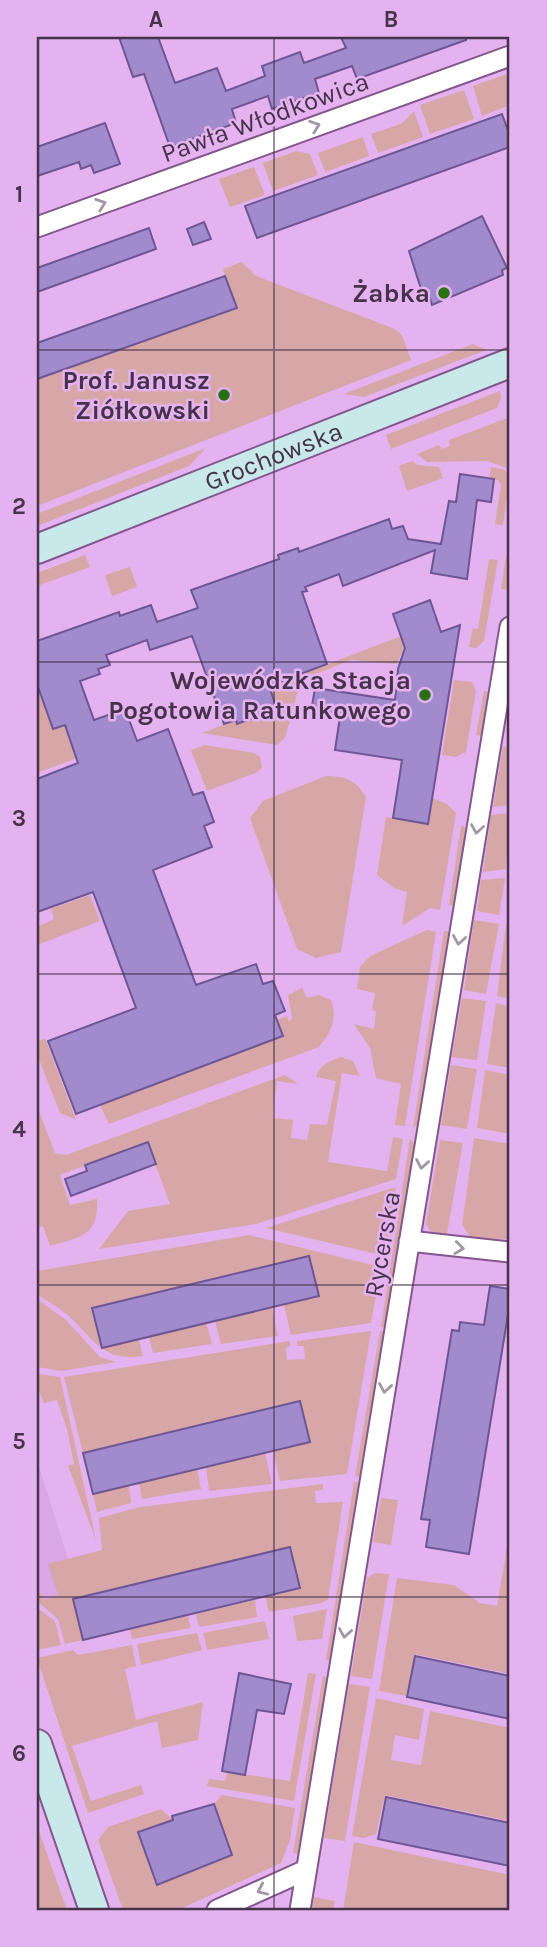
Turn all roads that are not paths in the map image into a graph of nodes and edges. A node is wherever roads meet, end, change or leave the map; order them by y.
1 (510, 56) edge
2 (37, 227) edge
3 (510, 363) edge
4 (37, 549) edge
5 (510, 627) edge
6 (409, 1241) junction
7 (510, 1252) edge
8 (37, 1744) edge
9 (306, 1870) junction
10 (94, 1910) edge
11 (217, 1910) edge
12 (300, 1910) edge

2 -> 1 street, Pawła Włodkowica
3 - 4 street, Grochowska
5 -> 6 street, Rycerska
6 -> 7 street
6 -> 9 street, Rycerska
8 - 10 street
9 -> 11 street
9 - 12 street, Rycerska

